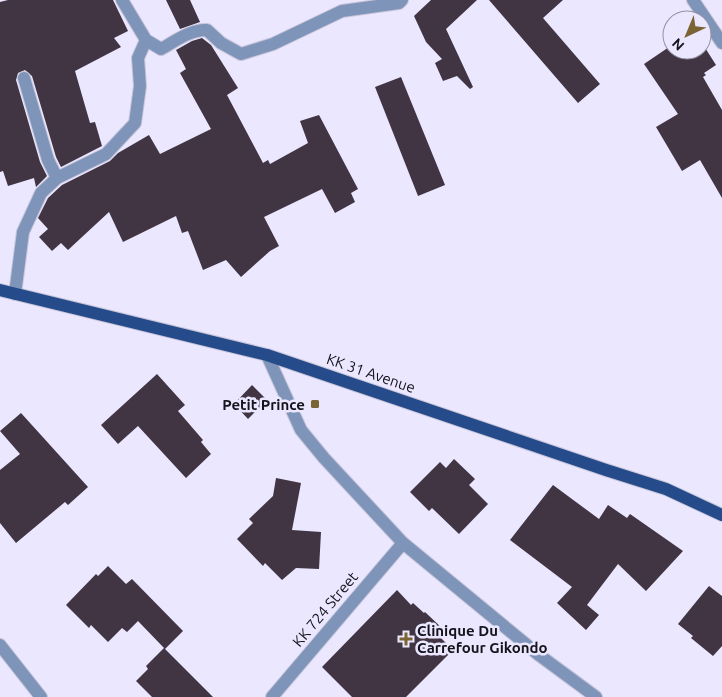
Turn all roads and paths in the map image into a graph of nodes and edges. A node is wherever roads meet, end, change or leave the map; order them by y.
1 (122, 0) edge
2 (402, 0) edge
3 (693, 0) edge
4 (146, 40) junction
5 (722, 43) edge
6 (24, 78) dead end
7 (57, 178) junction
8 (0, 290) edge
9 (15, 294) junction
10 (267, 355) junction
11 (722, 515) edge
12 (403, 542) junction
13 (0, 645) edge
14 (41, 697) edge
15 (272, 697) edge
16 (596, 697) edge

1 - 4 street
2 - 4 street
3 - 5 street
4 - 7 street
6 - 7 street
7 - 9 street
8 - 9 main road, KK 31 Avenue
9 - 10 main road, KK 31 Avenue
10 - 11 main road, KK 31 Avenue
10 - 12 street
12 - 15 street, KK 724 Street
12 - 16 street
13 - 14 street

